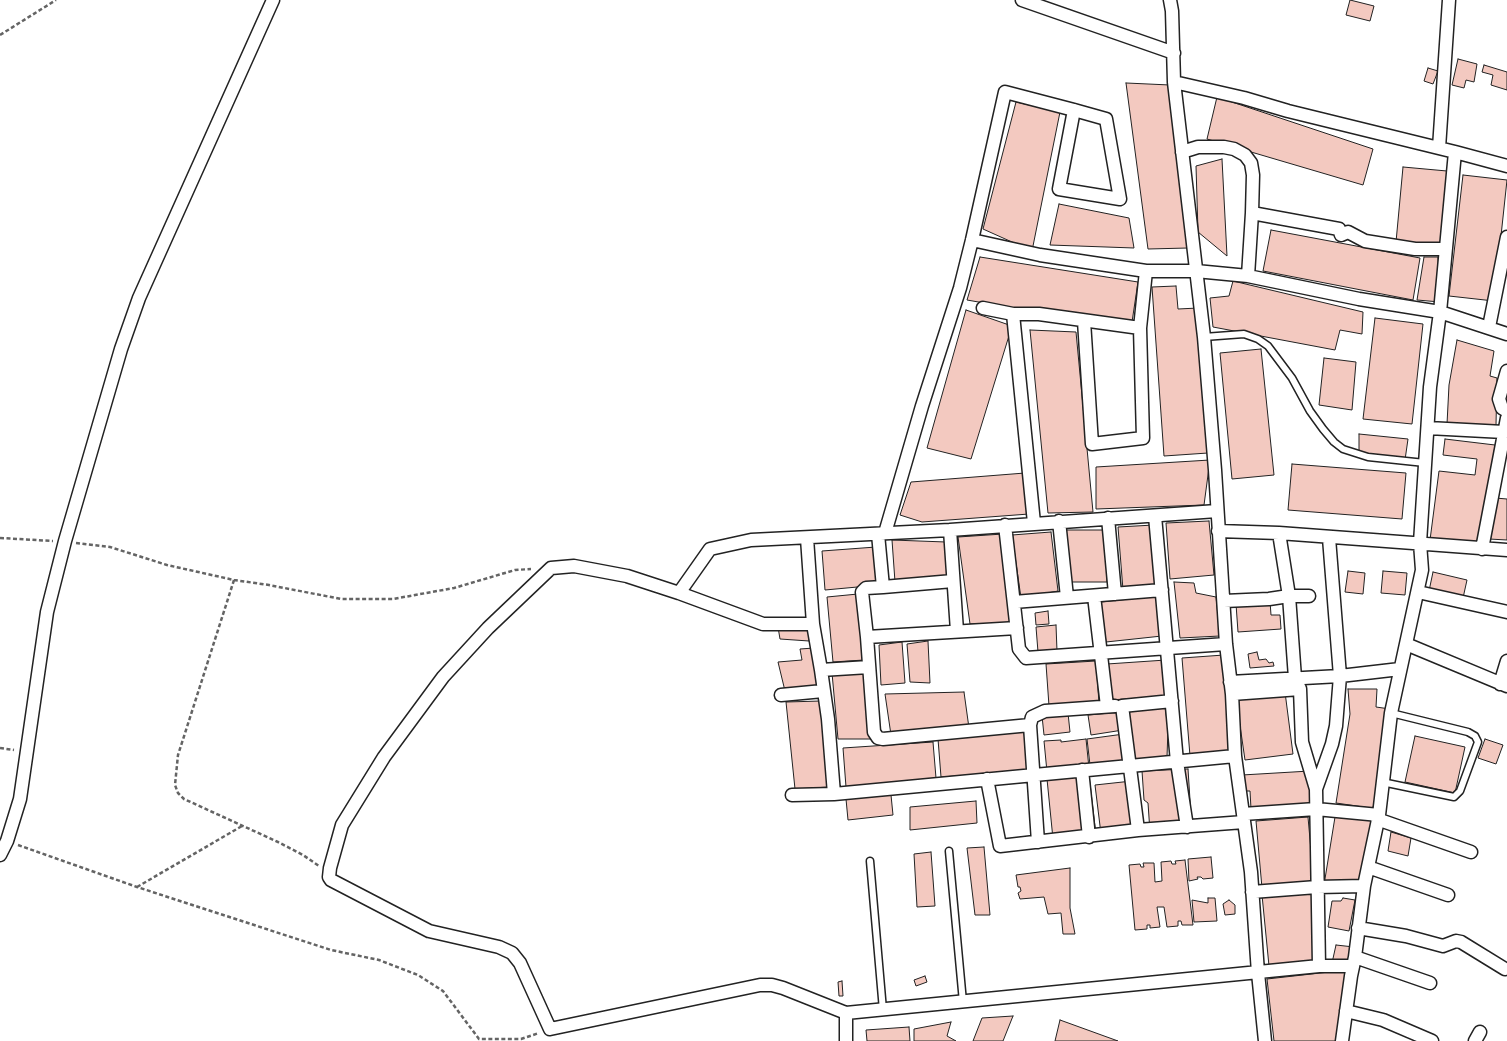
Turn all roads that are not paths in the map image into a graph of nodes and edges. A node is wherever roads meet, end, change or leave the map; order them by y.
1 (273, 0) edge
2 (1022, 0) edge
3 (1170, 0) edge
4 (1449, 0) edge
5 (1174, 53) junction
6 (1174, 82) junction
7 (1074, 110) junction
8 (1438, 148) junction
9 (1182, 152) junction
10 (1455, 152) junction
11 (1507, 166) edge
12 (1252, 214) junction
13 (1507, 238) edge
14 (972, 240) junction
15 (1446, 249) junction
16 (1146, 271) junction
17 (1196, 271) junction
18 (1248, 276) junction
19 (984, 308) dead end
20 (1440, 312) junction
21 (1013, 314) junction
22 (1084, 320) junction
23 (1489, 327) junction
24 (1140, 328) junction
25 (1507, 334) edge
26 (1204, 337) junction
27 (1507, 372) edge
28 (1507, 412) edge
29 (1507, 418) edge
30 (1428, 428) junction
31 (1504, 432) junction
32 (1425, 463) junction
33 (1502, 471) edge
34 (1217, 511) junction
35 (1155, 516) junction
36 (1108, 518) junction
37 (1059, 522) junction
38 (1034, 523) junction
39 (1005, 525) junction
40 (950, 530) junction
41 (1218, 531) junction
42 (1279, 533) junction
43 (882, 534) junction
44 (807, 538) junction
45 (1329, 538) junction
46 (1420, 542) junction
47 (1482, 548) junction
48 (1507, 550) edge
49 (953, 581) junction
50 (883, 587) junction
51 (1162, 590) junction
52 (1418, 592) junction
53 (679, 593) junction
54 (1115, 594) junction
55 (1094, 596) junction
56 (1289, 596) junction
57 (1309, 596) dead end
58 (1067, 597) junction
59 (1224, 601) junction
60 (1014, 602) junction
61 (1507, 612) edge
62 (813, 624) junction
63 (1017, 628) junction
64 (956, 631) junction
65 (867, 637) junction
66 (1226, 644) junction
67 (1406, 644) junction
68 (1168, 649) junction
69 (1101, 653) junction
70 (1507, 661) edge
71 (869, 667) junction
72 (1400, 668) junction
73 (821, 670) junction
74 (1340, 676) junction
75 (1298, 684) junction
76 (1504, 685) edge
77 (1231, 688) junction
78 (823, 691) junction
79 (781, 695) dead end
80 (1172, 701) junction
81 (1107, 706) junction
82 (1122, 706) junction
83 (1391, 713) junction
84 (1030, 726) junction
85 (1235, 756) junction
86 (1177, 762) junction
87 (1129, 766) junction
88 (1082, 770) junction
89 (1033, 775) junction
90 (987, 779) junction
91 (1382, 782) junction
92 (1316, 789) junction
93 (834, 794) junction
94 (792, 795) dead end
95 (1316, 809) junction
96 (1378, 817) junction
97 (1243, 818) junction
98 (1187, 827) junction
99 (1138, 830) junction
100 (1089, 837) junction
101 (1038, 842) junction
102 (949, 851) dead end
103 (1471, 852) dead end
104 (0, 855) edge
105 (870, 861) dead end
106 (1368, 867) junction
107 (1364, 886) junction
108 (1317, 887) junction
109 (1252, 892) junction
110 (1448, 895) dead end
111 (1358, 928) junction
112 (1354, 961) junction
113 (1319, 966) junction
114 (1505, 969) dead end
115 (1258, 973) junction
116 (1430, 983) dead end
117 (963, 1002) junction
118 (883, 1010) junction
119 (1346, 1011) junction
120 (846, 1013) junction
121 (846, 1041) edge
122 (1265, 1041) edge
123 (1342, 1041) edge
124 (1432, 1041) edge

1 - 104 street
2 - 5 street
3 - 5 street
4 - 8 street
5 - 6 street
6 - 8 street
6 - 9 street
7 - 7 street
7 - 14 street
8 - 10 street
9 - 12 street
9 - 17 street
10 - 11 street
10 - 15 street
12 - 15 street
12 - 18 street
13 - 23 street
14 - 16 street
14 - 43 street
15 - 20 street
16 - 17 street
16 - 24 street
17 - 18 street
17 - 26 street
18 - 20 street
19 - 21 street
20 - 23 street
20 - 30 street
21 - 22 street
21 - 38 street
22 - 24 street
22 - 24 street
23 - 25 street
26 - 32 lane
26 - 34 street
27 - 28 street
29 - 31 street
30 - 31 street
30 - 32 street
31 - 33 street
32 - 46 street
33 - 47 street
34 - 35 street
34 - 41 street
35 - 36 street
35 - 51 street
36 - 37 street
36 - 54 street
37 - 38 street
37 - 58 street
38 - 39 street
39 - 40 street
39 - 60 street
40 - 43 street
40 - 49 street
41 - 42 street
41 - 59 street
42 - 45 street
42 - 56 street
43 - 44 street
43 - 50 street
44 - 53 street
44 - 62 street
45 - 46 street
45 - 74 street
46 - 47 street
46 - 52 street
47 - 48 street
49 - 50 street
49 - 64 street
50 - 65 street
51 - 54 street
51 - 68 street
52 - 61 street
52 - 67 street
53 - 62 street
53 - 120 street
54 - 55 street
55 - 58 street
55 - 69 street
56 - 57 street
56 - 59 street
56 - 75 street
58 - 60 street
59 - 66 street
60 - 63 street
62 - 73 street
63 - 64 street
63 - 69 street
64 - 65 street
65 - 71 street
66 - 68 street
66 - 77 street
67 - 72 street
67 - 76 street
68 - 69 street
68 - 80 street
69 - 81 street
70 - 76 street
71 - 73 street
71 - 84 street
72 - 74 street
72 - 83 street
73 - 78 street
74 - 75 street
74 - 92 street
75 - 77 street
75 - 92 street
77 - 85 street
78 - 79 street
78 - 93 street
80 - 82 street
80 - 86 street
81 - 82 street
81 - 84 street
82 - 87 street
83 - 91 street
83 - 91 lane
84 - 89 street
85 - 86 street
85 - 97 street
86 - 87 street
86 - 98 street
87 - 88 street
87 - 99 street
88 - 89 street
88 - 100 street
89 - 90 street
89 - 101 street
90 - 93 street
90 - 101 street
91 - 96 street
92 - 95 street
93 - 94 street
95 - 96 street
95 - 97 street
95 - 108 street
96 - 103 street
96 - 106 street
97 - 98 street
97 - 109 street
98 - 99 street
99 - 100 street
100 - 101 street
102 - 117 lane
105 - 118 lane
106 - 107 street
106 - 110 street
107 - 108 street
107 - 111 street
108 - 109 street
108 - 113 street
109 - 115 street
111 - 112 street
111 - 114 street
112 - 113 street
112 - 116 street
112 - 119 street
113 - 115 street
115 - 117 street
115 - 122 street
117 - 118 street
118 - 120 street
119 - 123 street
119 - 124 street
120 - 121 street

